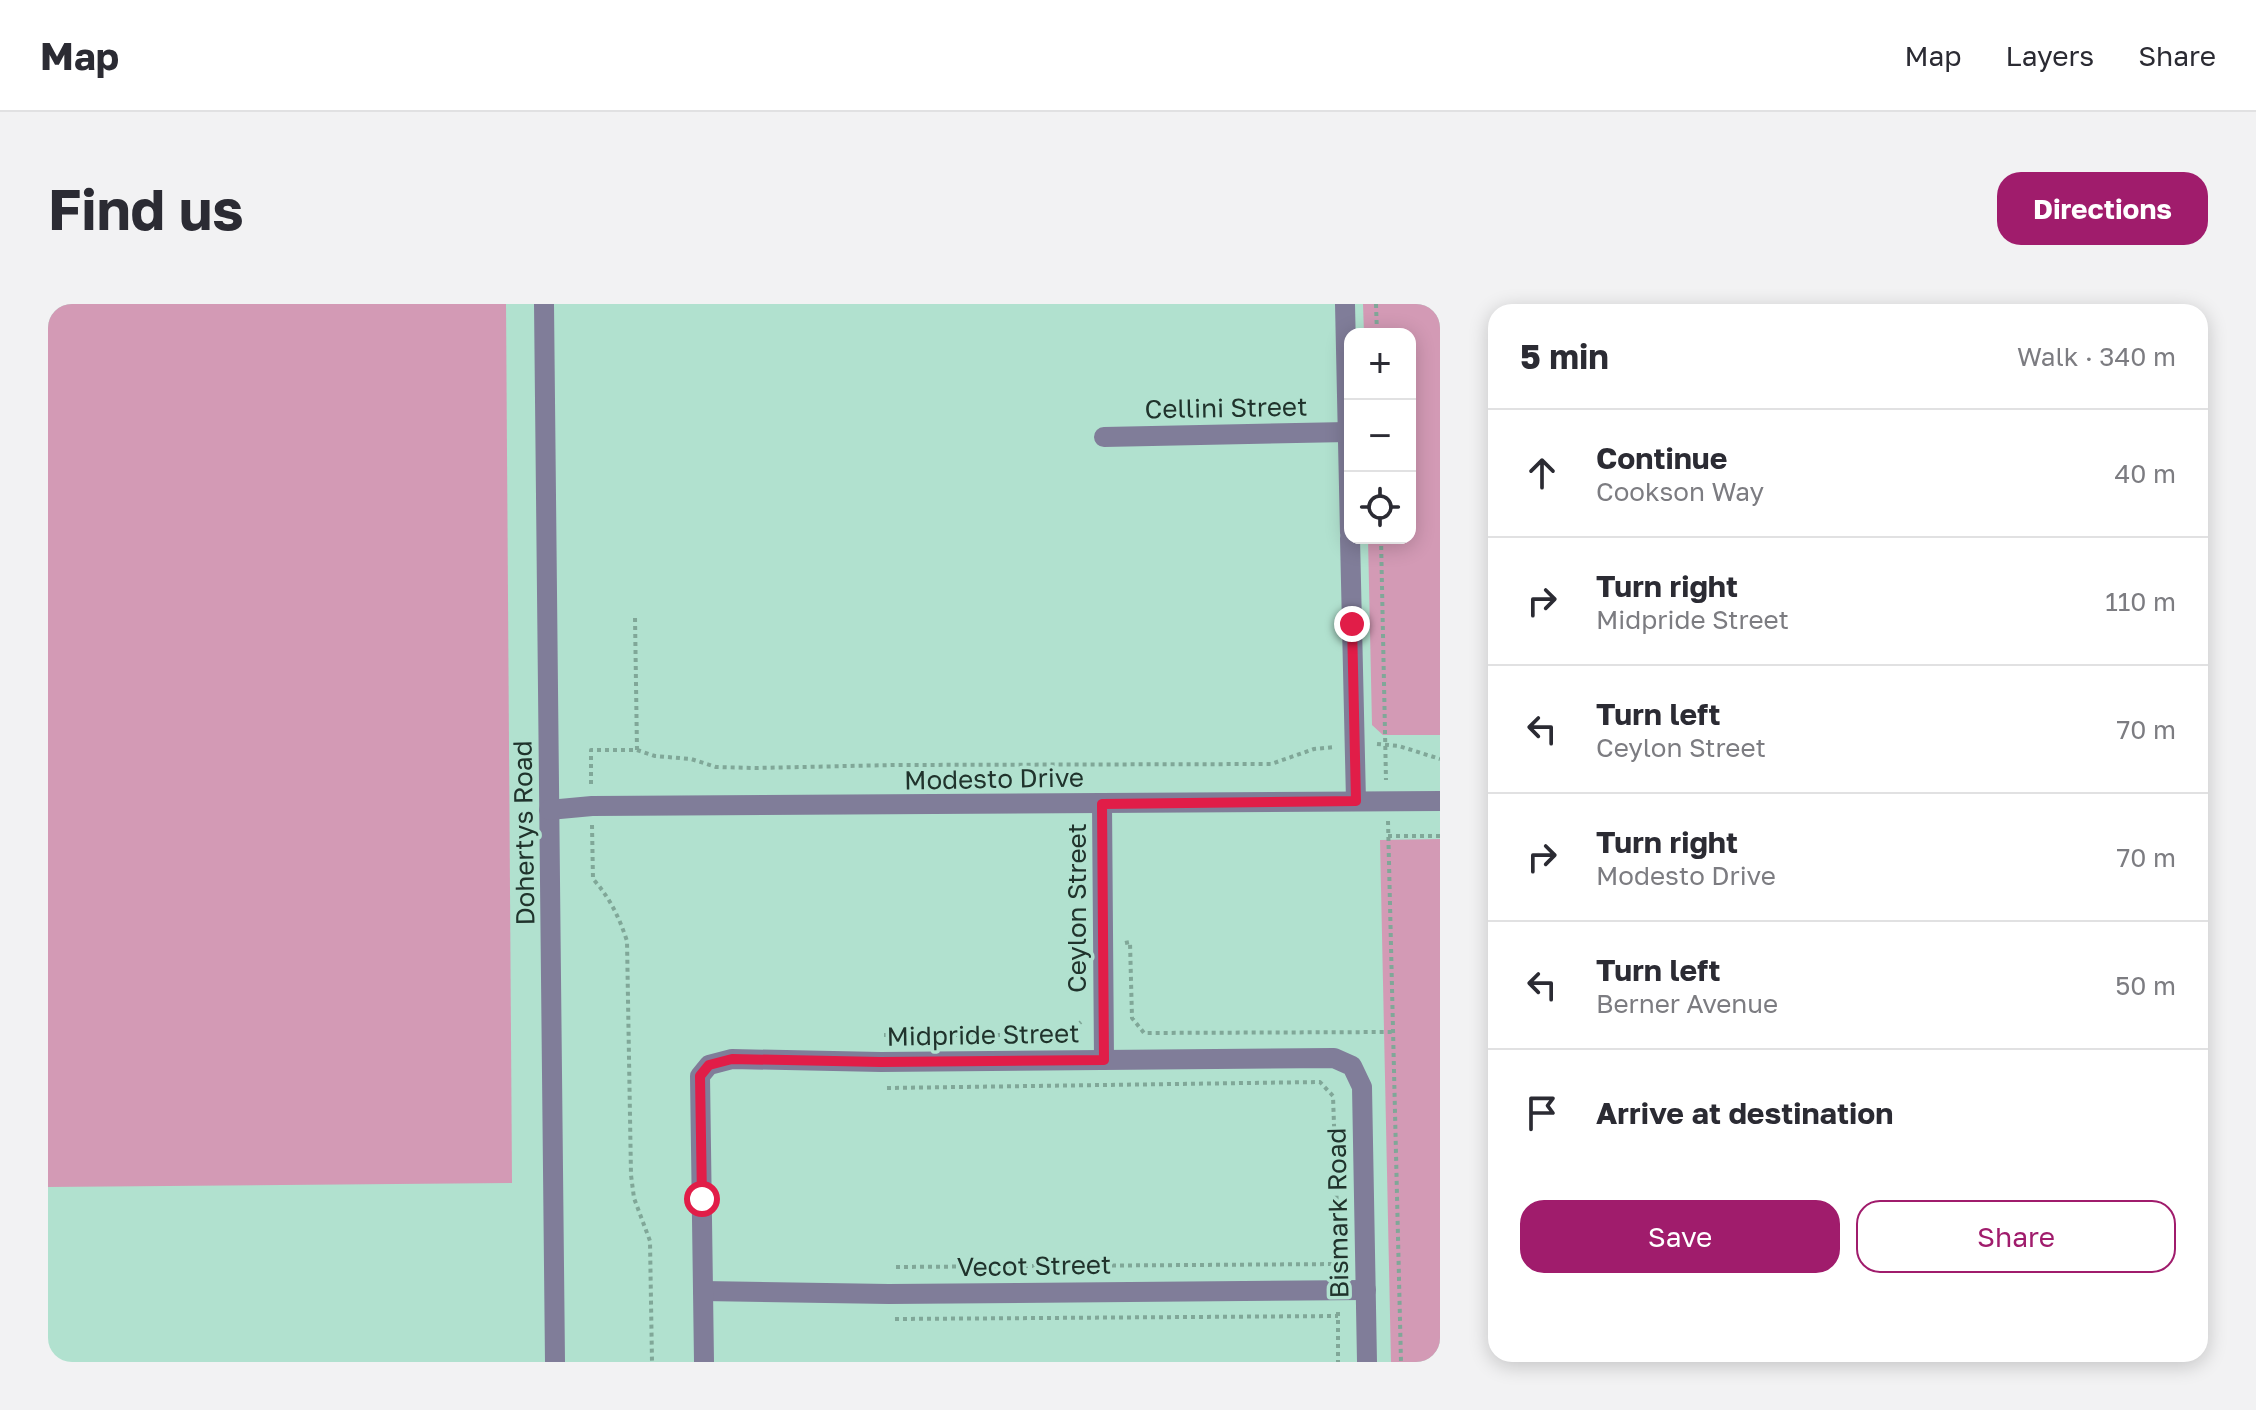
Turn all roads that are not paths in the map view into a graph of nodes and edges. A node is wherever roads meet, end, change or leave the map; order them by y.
1 (544, 304) edge
2 (1345, 304) edge
3 (1347, 400) edge
4 (1344, 432) edge
5 (1104, 437) dead end
6 (1350, 544) edge
7 (1356, 801) junction
8 (1440, 801) edge
9 (1102, 804) junction
10 (549, 810) junction
11 (1104, 1060) junction
12 (1352, 1066) joint
13 (1366, 1290) junction
14 (703, 1291) junction
15 (555, 1362) edge
16 (704, 1362) edge
17 (1367, 1362) edge

1 - 10 street, Dohertys Road
2 - 3 street
4 - 5 street, Cellini Street
6 - 7 street
7 - 8 street, Modesto Drive
7 - 9 street, Modesto Drive
9 - 10 street, Modesto Drive
9 - 11 street, Ceylon Street
10 - 15 street, Dohertys Road
11 - 12 street, Midpride Street
11 - 14 street, Midpride Street
12 - 13 street, Bismark Road
13 - 14 street, Vecot Street
13 - 17 street, Bismark Road
14 - 16 street

